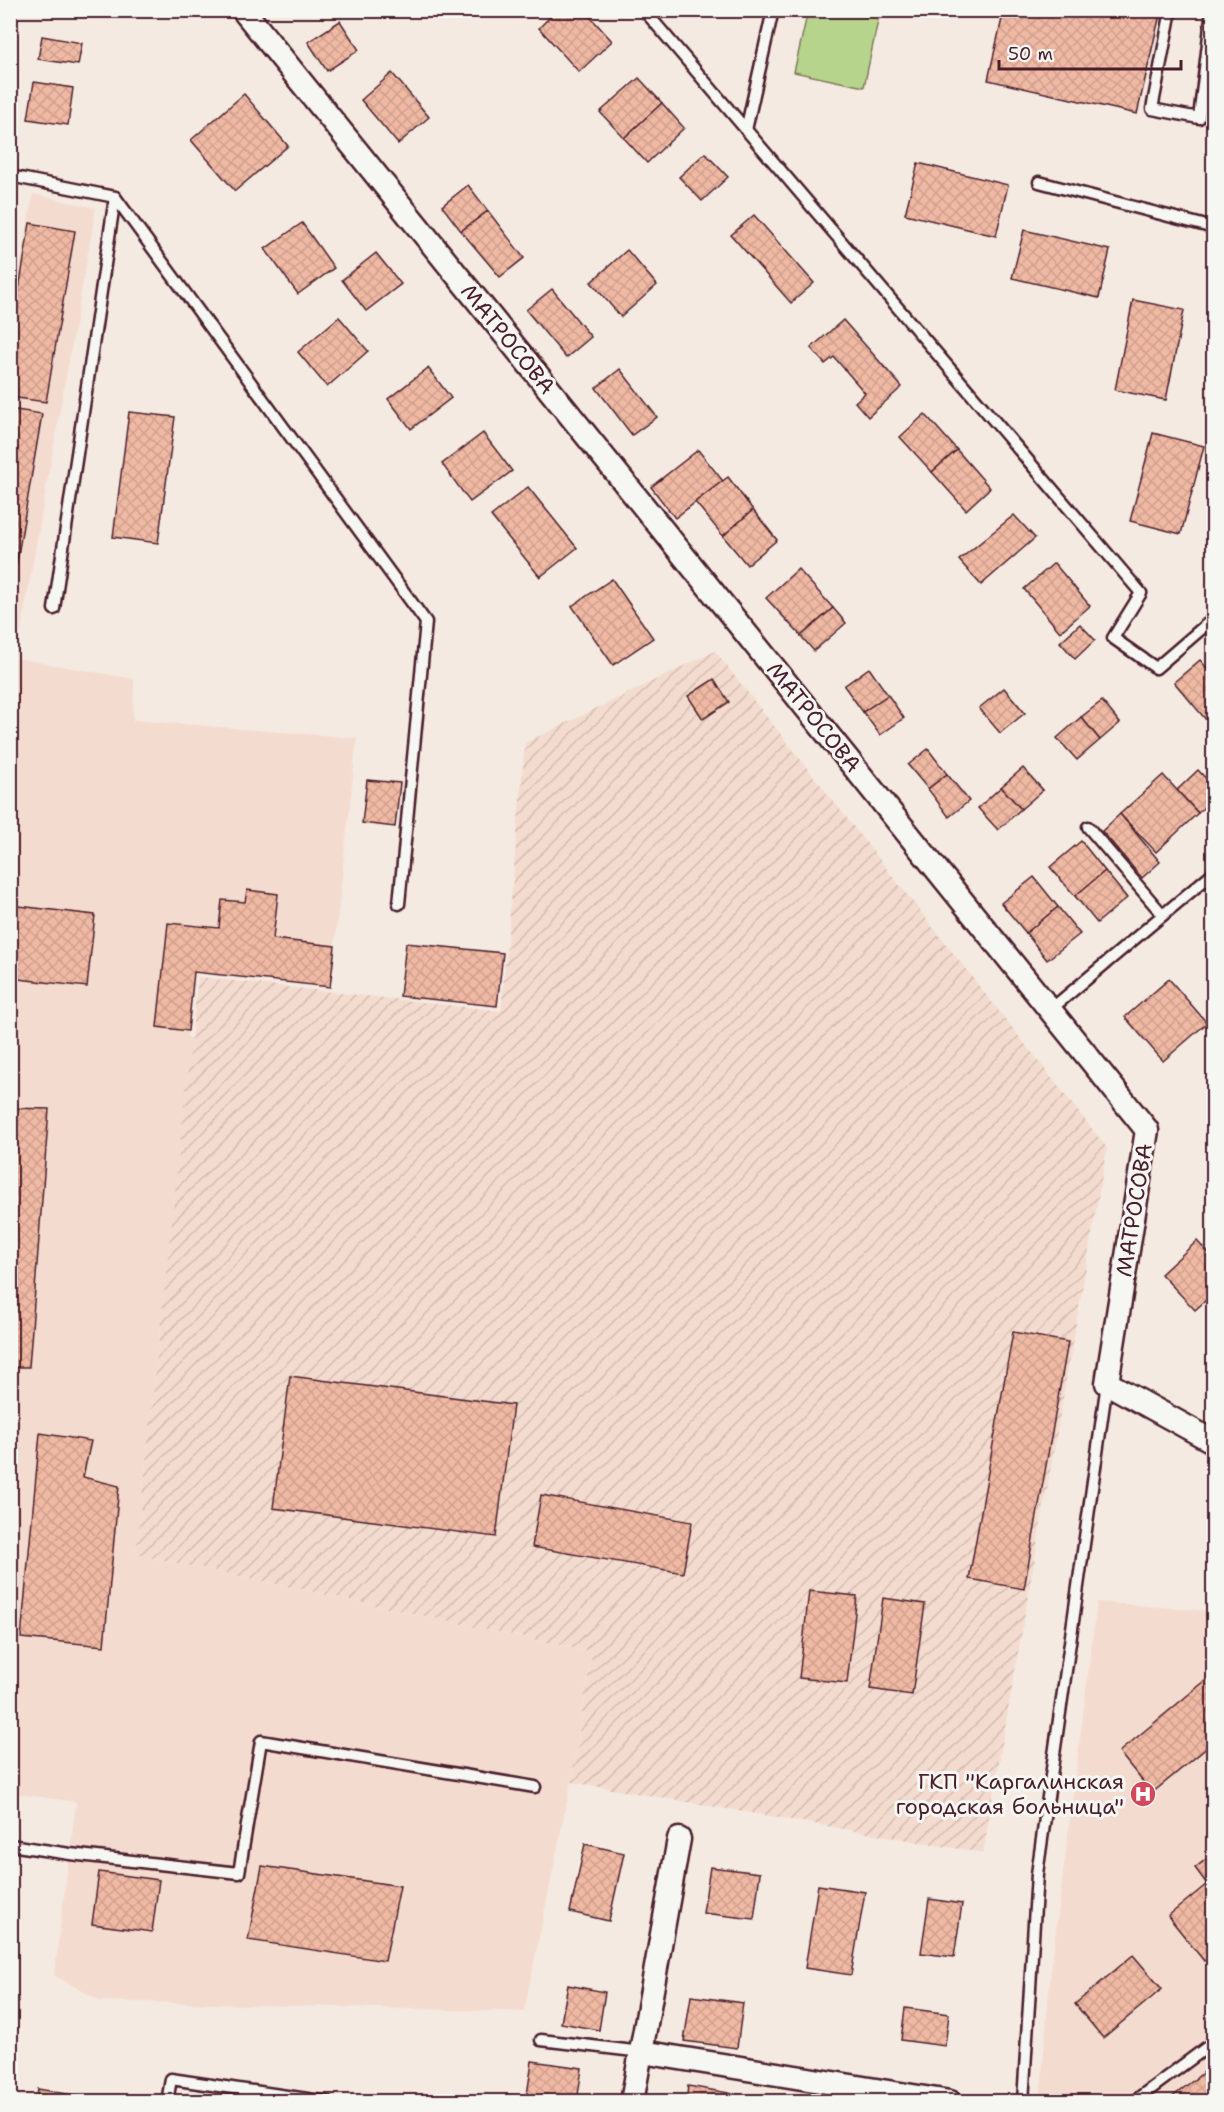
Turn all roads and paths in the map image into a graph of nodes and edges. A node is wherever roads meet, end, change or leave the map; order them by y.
1 (243, 10) edge
2 (644, 10) edge
3 (772, 10) edge
4 (1171, 10) edge
5 (1212, 10) edge
6 (746, 130) junction
7 (10, 176) edge
8 (1039, 182) dead end
9 (115, 197) junction
10 (1214, 228) edge
11 (54, 609) dead end
12 (1214, 618) edge
13 (1088, 827) dead end
14 (1214, 873) edge
15 (399, 904) dead end
16 (1163, 915) junction
17 (1050, 1010) junction
18 (1107, 1383) junction
19 (1214, 1442) edge
20 (535, 1787) dead end
21 (679, 1839) dead end
22 (10, 1845) edge
23 (541, 2040) dead end
24 (1214, 2042) edge
25 (642, 2052) junction
26 (167, 2102) edge
27 (328, 2102) edge
28 (632, 2102) edge
29 (950, 2102) edge
30 (1023, 2102) edge
31 (1133, 2102) edge

1 - 17 street, МАТРОСОВА
2 - 6 lane
3 - 6 lane
4 - 5 lane
6 - 12 lane
7 - 9 lane
8 - 10 lane
9 - 11 lane
9 - 15 lane
13 - 16 lane
14 - 16 lane
16 - 17 lane
17 - 18 street, МАТРОСОВА
18 - 19 street
18 - 30 lane
20 - 22 lane
21 - 25 street
23 - 25 lane
24 - 31 lane
25 - 28 street
25 - 29 street
26 - 27 lane

